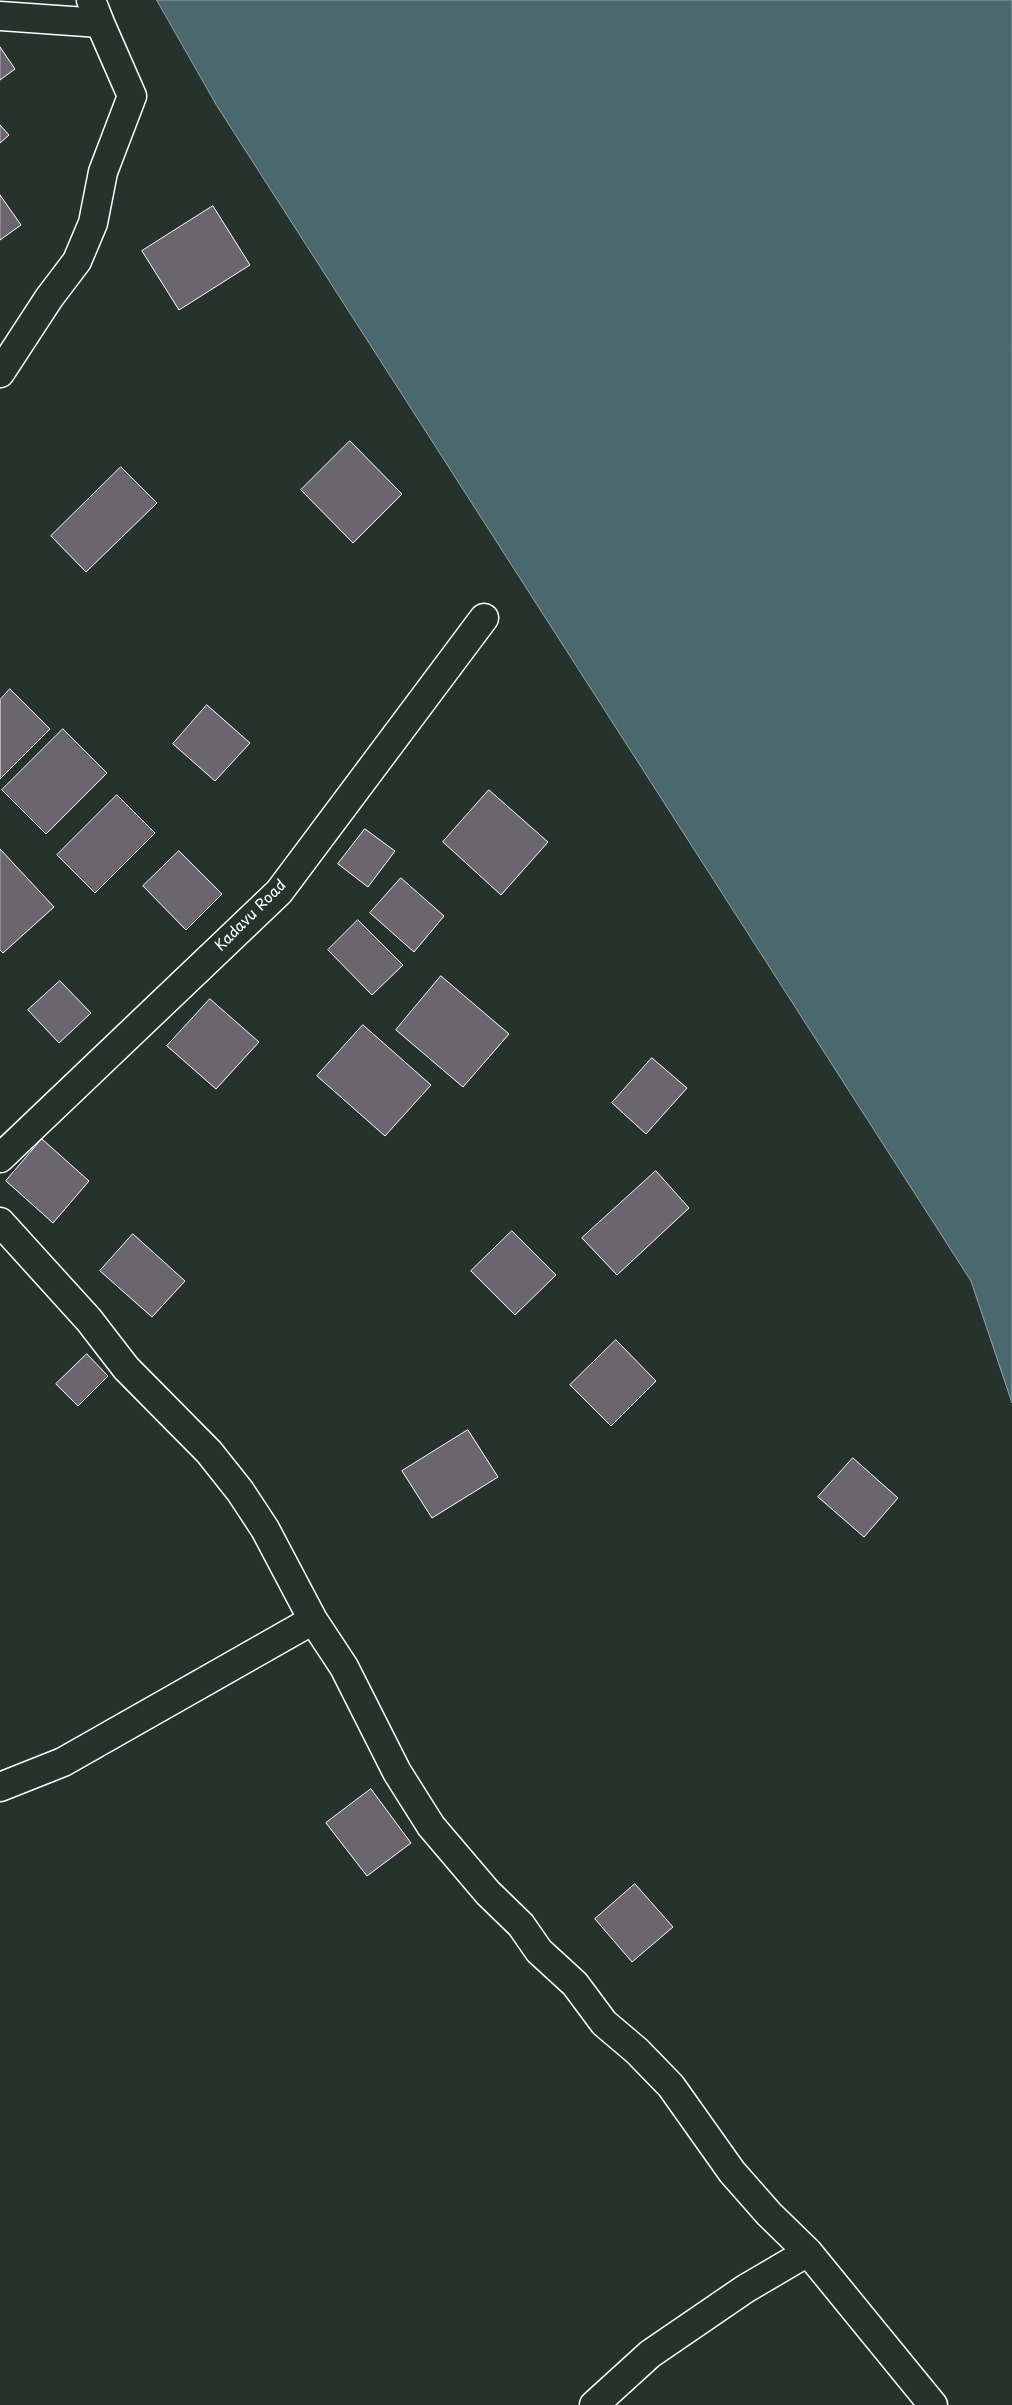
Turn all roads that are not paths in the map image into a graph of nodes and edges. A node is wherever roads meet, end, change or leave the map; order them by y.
1 (96, 11) edge
2 (0, 16) edge
3 (0, 373) edge
4 (484, 618) dead end
5 (0, 1158) edge
6 (0, 1222) edge
7 (312, 1620) junction
8 (0, 1787) edge
9 (808, 2252) junction
10 (594, 2405) edge
11 (933, 2405) edge

1 - 2 street
1 - 3 street
4 - 5 street, Kadavu Road
6 - 7 street
7 - 8 street
7 - 9 street
9 - 10 street
9 - 11 street

